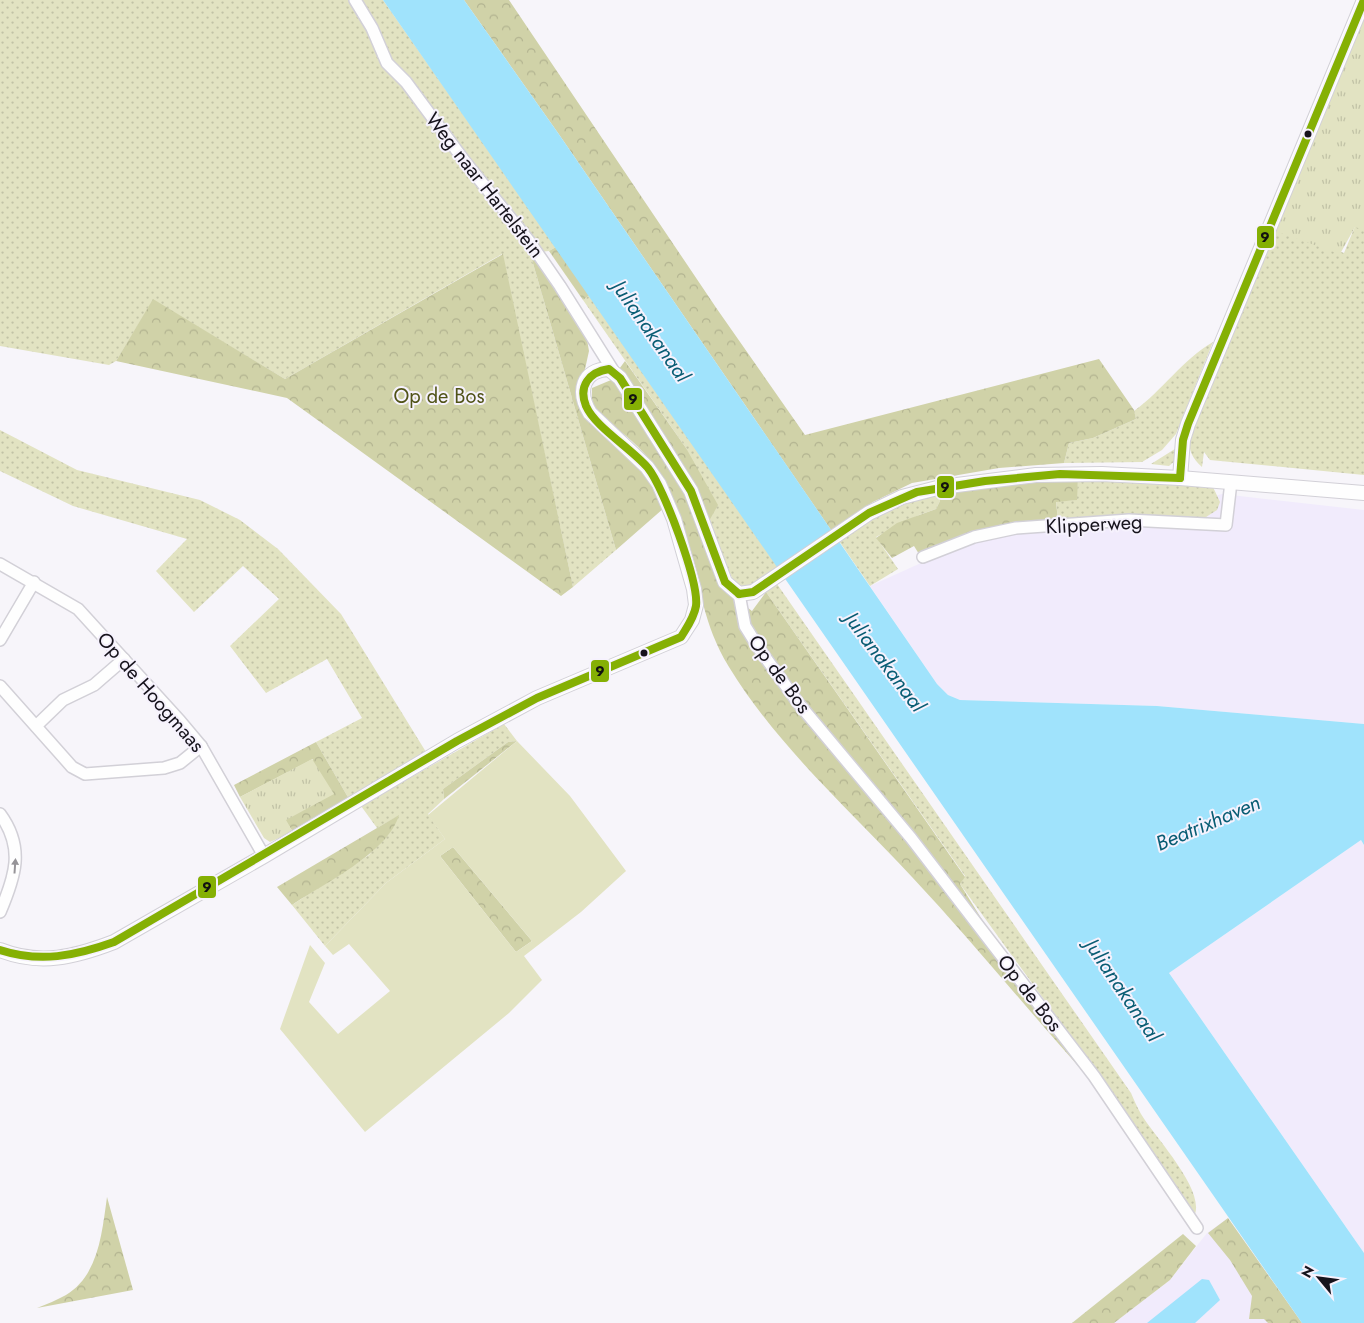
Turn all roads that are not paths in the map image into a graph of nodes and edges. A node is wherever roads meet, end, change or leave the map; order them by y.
1 (355, 0) edge
2 (1364, 0) edge
3 (614, 372) junction
4 (1180, 478) junction
5 (1232, 482) junction
6 (1364, 493) edge
7 (923, 557) dead end
8 (0, 564) edge
9 (34, 582) junction
10 (739, 594) junction
11 (0, 640) edge
12 (124, 659) junction
13 (0, 686) edge
14 (36, 726) junction
15 (201, 746) junction
16 (0, 814) edge
17 (264, 856) junction
18 (0, 912) edge
19 (0, 950) edge
20 (1197, 1228) dead end

1 - 3 street, Weg naar Hartelstein
2 - 4 street
3 - 10 street
3 - 17 street
4 - 5 street
4 - 10 street
5 - 6 street
5 - 7 street, Klipperweg
8 - 9 street, Op de Hoogmaas
9 - 11 street
9 - 12 street, Op de Hoogmaas
10 - 20 street, Op de Bos
12 - 14 street
12 - 15 street, Op de Hoogmaas
13 - 14 street
14 - 15 street
15 - 17 street, Op de Hoogmaas
18 -> 16 street
17 - 19 street

